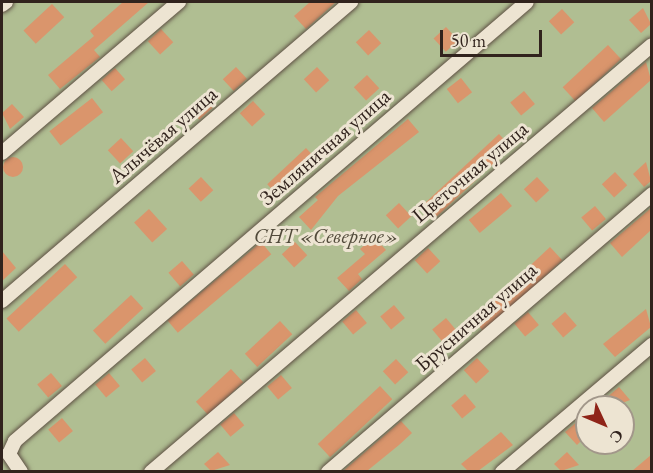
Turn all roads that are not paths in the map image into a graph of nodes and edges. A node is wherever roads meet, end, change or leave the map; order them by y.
1 (6, 2) edge
2 (179, 2) edge
3 (351, 2) edge
4 (527, 2) edge
5 (2, 5) edge
6 (651, 45) edge
7 (2, 153) edge
8 (651, 194) edge
9 (2, 301) edge
10 (651, 345) edge
11 (21, 471) edge
12 (151, 471) edge
13 (328, 471) edge
14 (502, 471) edge

1 - 5 street
2 - 7 street
3 - 9 street, Алычёвая улица
4 - 11 street, Земляничная улица
6 - 12 street, Цветочная улица
8 - 13 street, Брусничная улица
10 - 14 street

